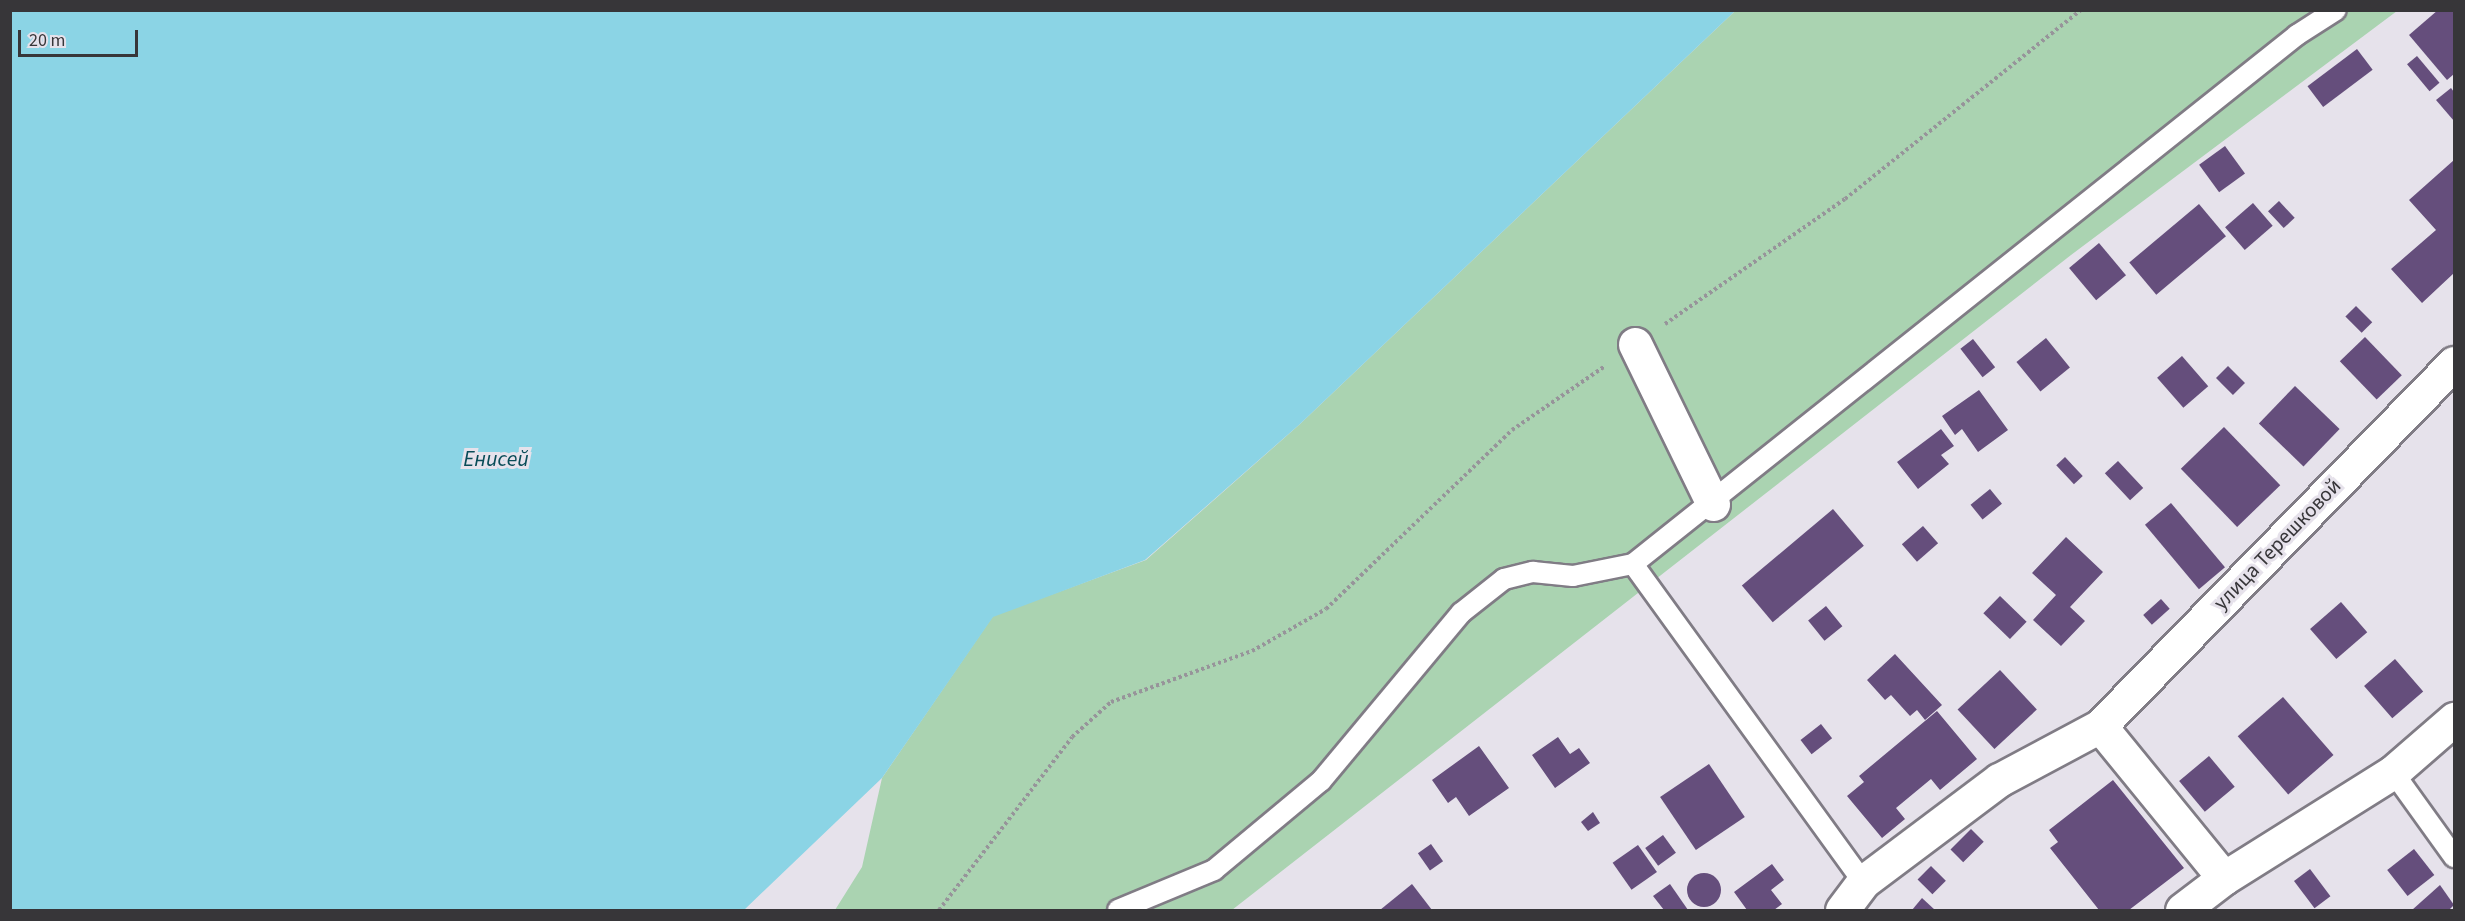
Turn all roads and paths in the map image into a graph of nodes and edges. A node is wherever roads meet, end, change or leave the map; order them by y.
1 (2081, 10) edge
2 (2336, 10) edge
3 (1635, 344) junction
4 (2454, 363) edge
5 (1713, 504) junction
6 (1633, 564) junction
7 (2454, 719) edge
8 (2100, 726) junction
9 (2393, 772) junction
10 (2454, 857) edge
11 (2224, 878) junction
12 (1863, 882) junction
13 (939, 910) edge
14 (1118, 910) edge
15 (1842, 910) edge
16 (2182, 910) edge

1 - 3 path
2 - 5 lane
3 - 5 street
3 - 13 path
4 - 8 street, улица Терешковой
5 - 6 lane
6 - 12 lane
6 - 14 lane
7 - 9 street
8 - 11 street
8 - 12 street, улица Терешковой
9 - 10 lane
9 - 11 street
11 - 16 street
12 - 15 street, улица Терешковой

